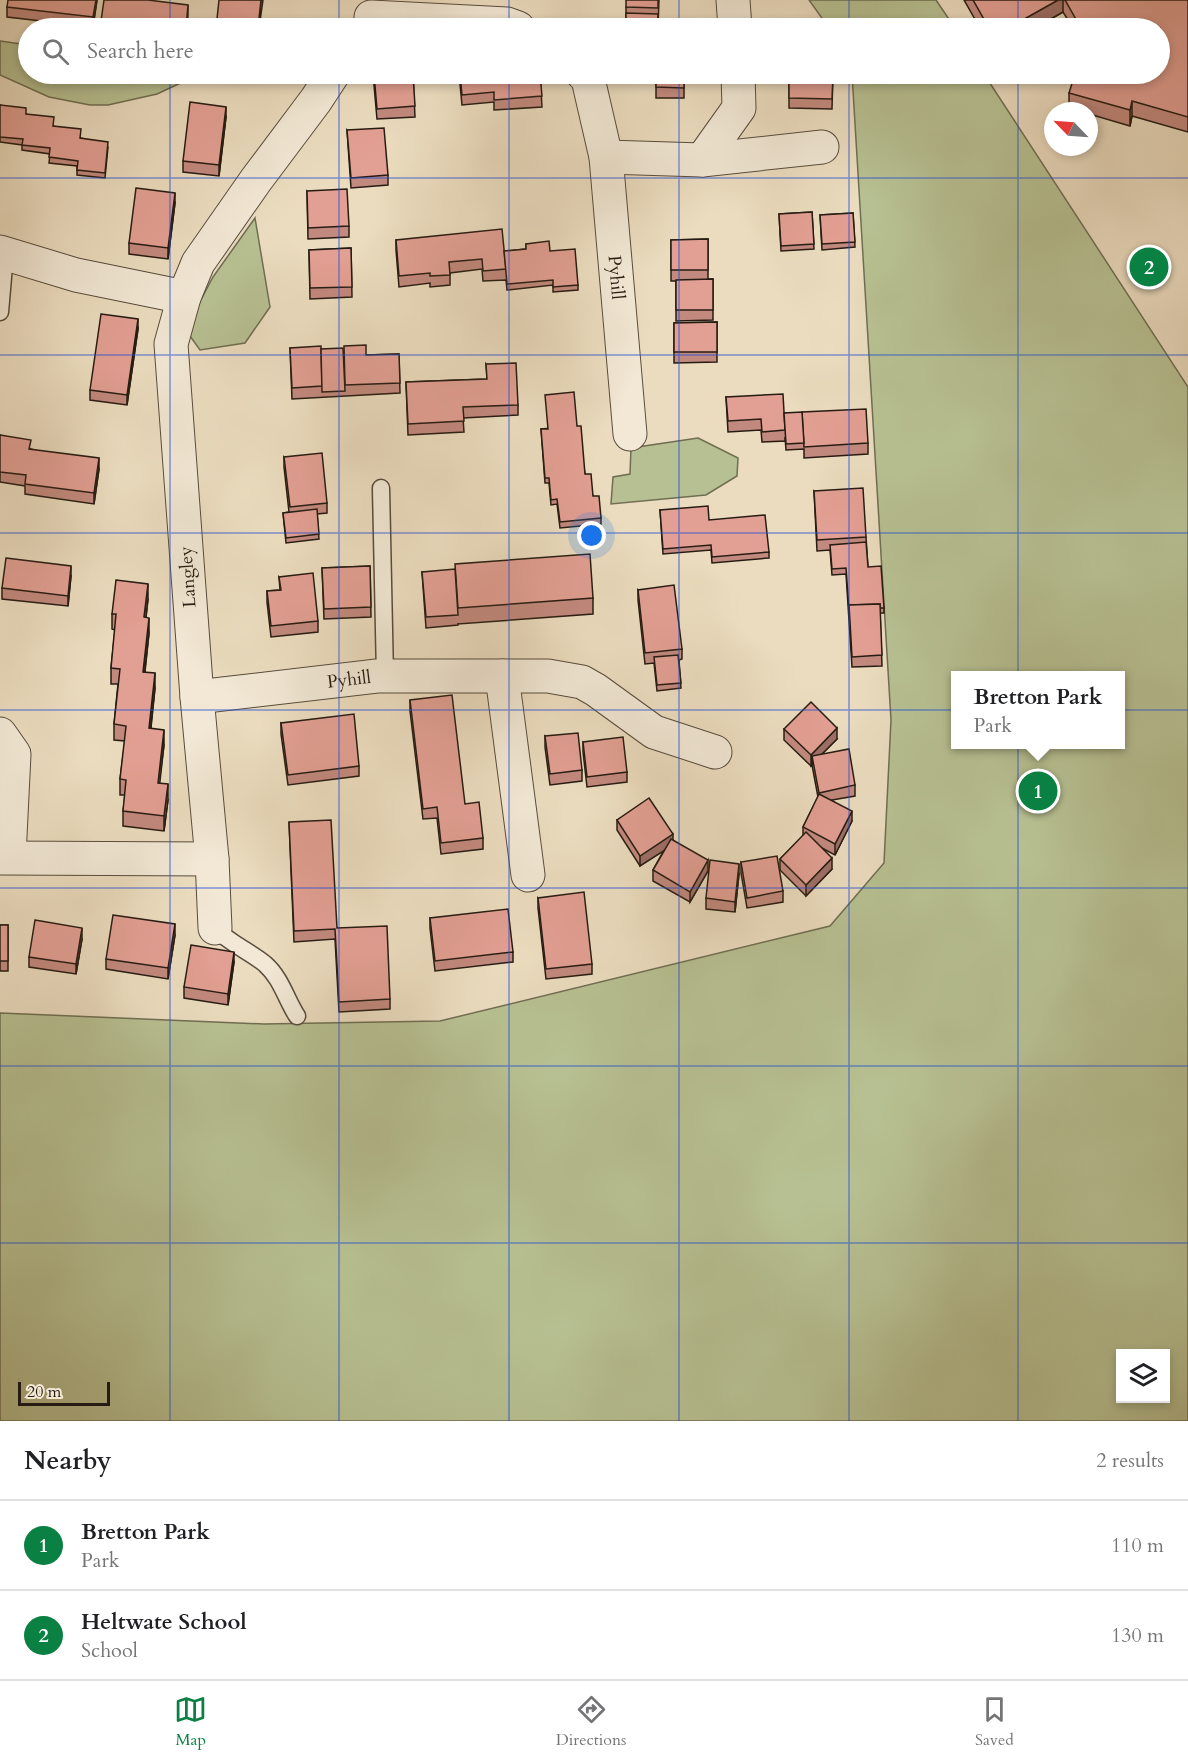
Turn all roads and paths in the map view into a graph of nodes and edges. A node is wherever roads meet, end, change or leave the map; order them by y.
1 (733, 0) edge
2 (367, 15) edge
3 (414, 18) edge
4 (734, 18) edge
5 (326, 84) edge
6 (589, 84) edge
7 (738, 84) edge
8 (822, 147) dead end
9 (606, 157) junction
10 (702, 160) junction
11 (2, 253) edge
12 (183, 297) junction
13 (0, 312) edge
14 (630, 434) dead end
15 (381, 488) dead end
16 (502, 676) junction
17 (385, 677) junction
18 (197, 697) junction
19 (0, 734) edge
20 (715, 752) dead end
21 (5, 857) edge
22 (212, 859) junction
23 (528, 875) dead end
24 (215, 928) joint
25 (297, 1016) dead end

1 - 4 street
2 - 3 street
5 - 12 street, Langley
6 - 9 street, Pyhill
7 - 10 street
8 - 10 street
9 - 10 street
9 - 14 street, Pyhill
11 - 12 street
11 - 13 lane
12 - 18 street, Langley
15 - 17 lane
16 - 17 street, Pyhill
16 - 20 street, Pyhill
16 - 23 street
17 - 18 street, Pyhill
18 - 22 street, Langley
19 - 21 street
21 - 22 street
22 - 24 street, Langley
24 - 25 lane

